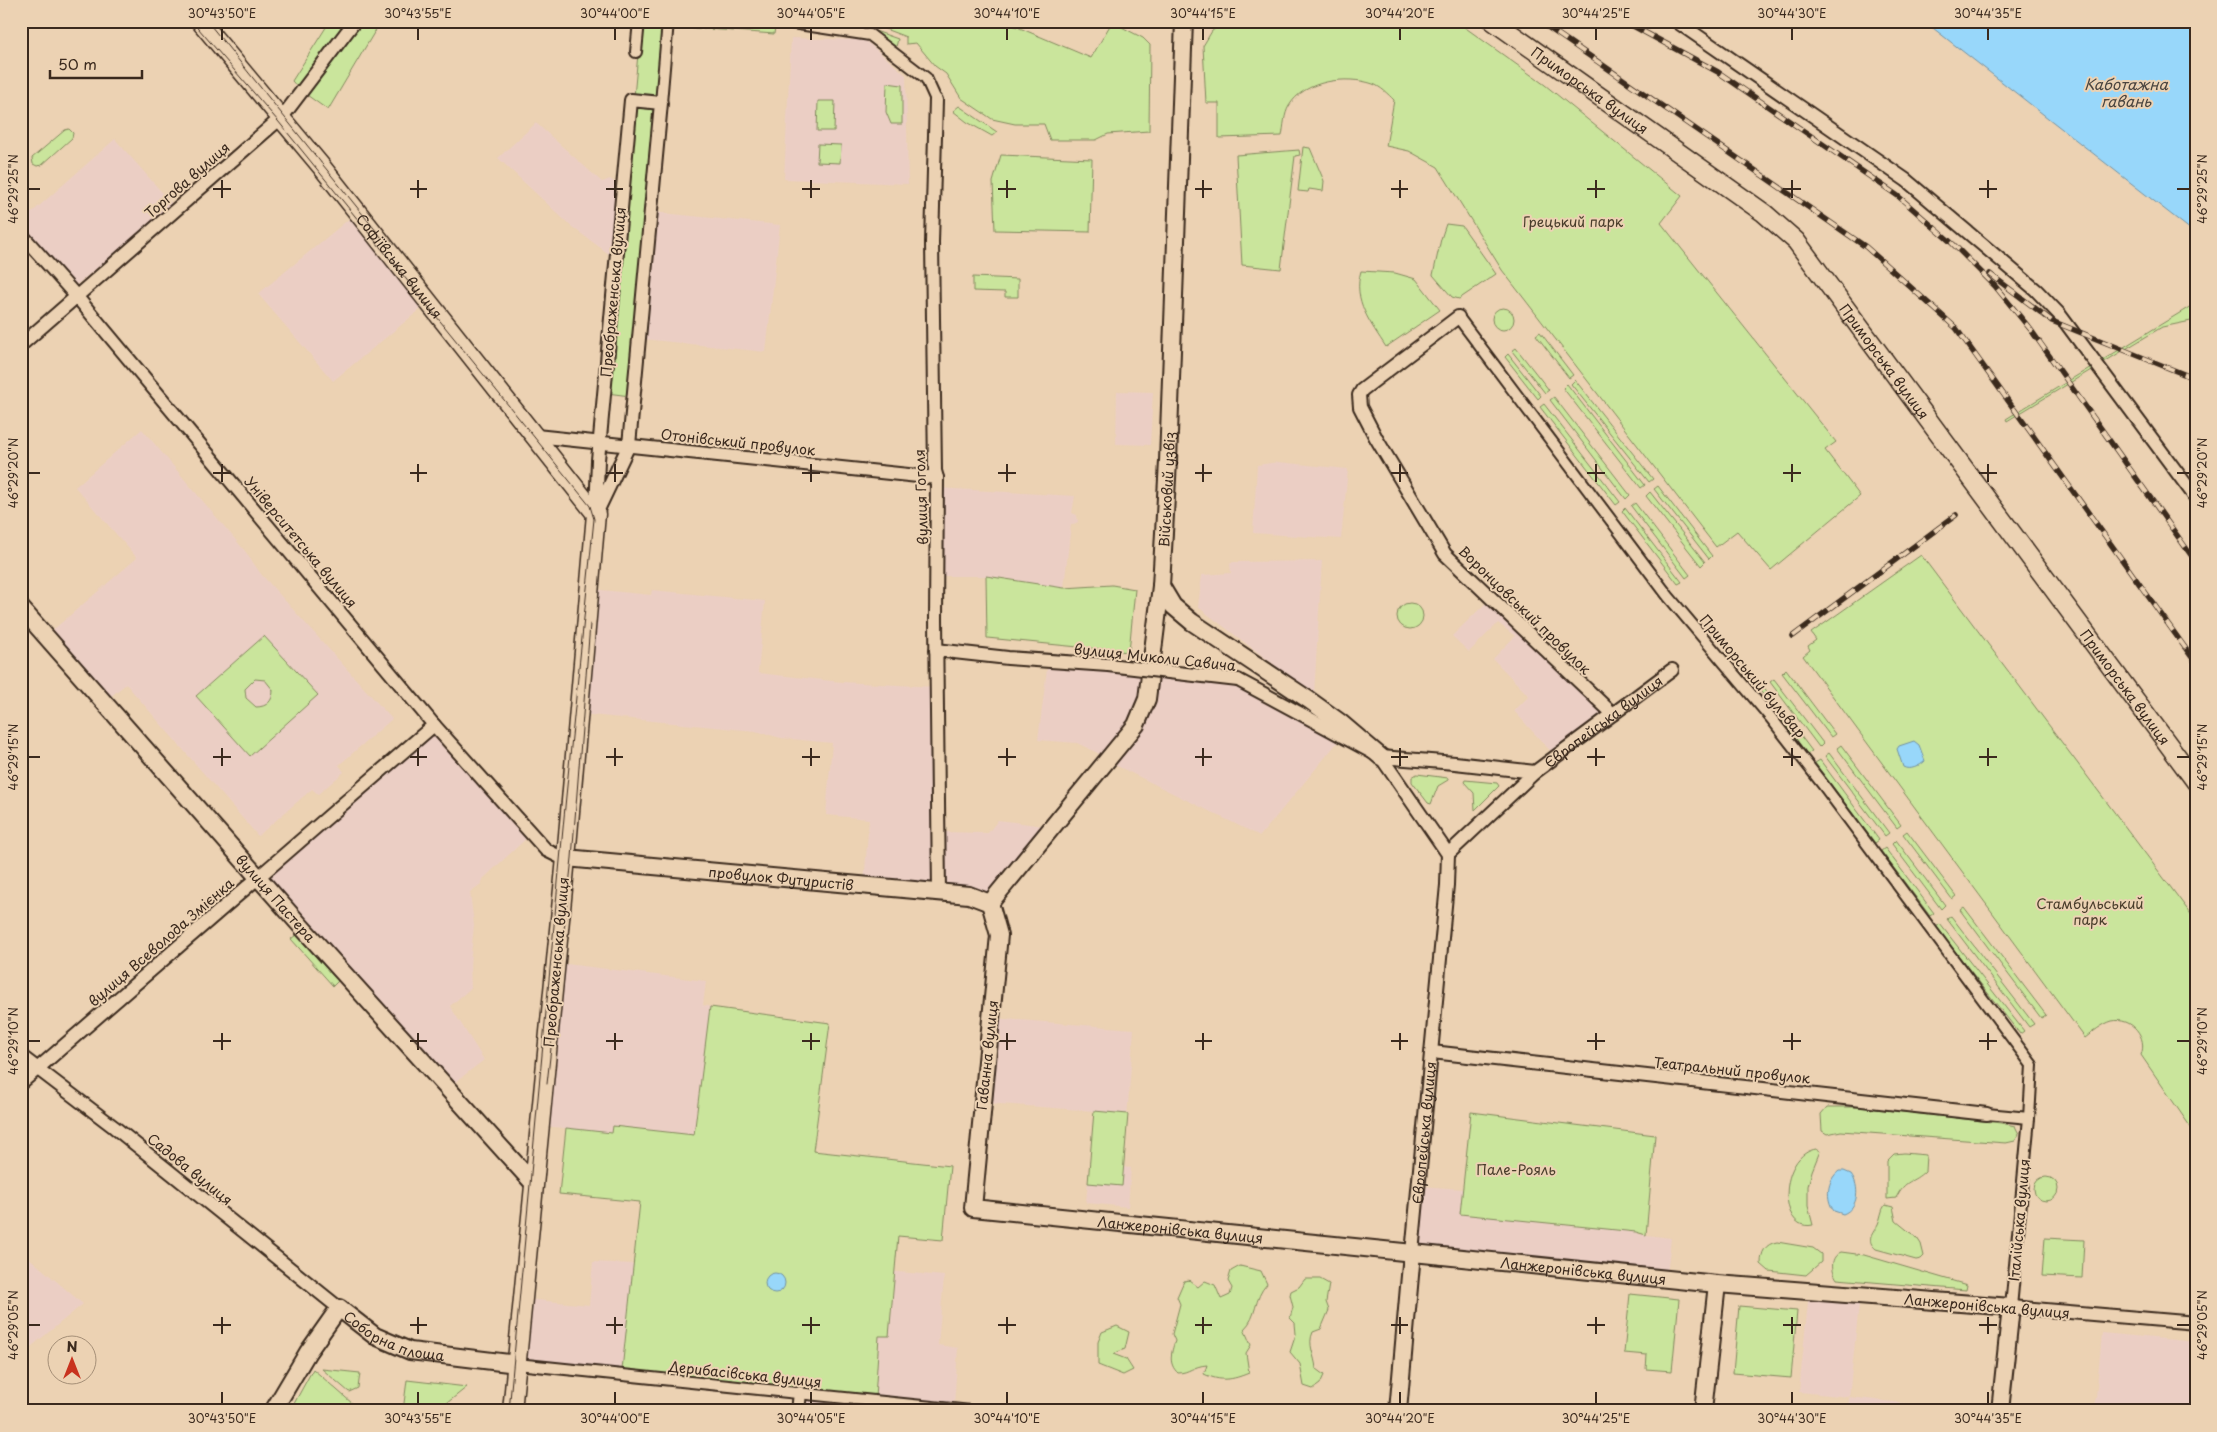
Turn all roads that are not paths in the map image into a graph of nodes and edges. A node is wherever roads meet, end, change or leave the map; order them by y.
1 (200, 21) edge
2 (355, 21) edge
3 (639, 21) edge
4 (668, 21) edge
5 (779, 21) edge
6 (1184, 21) edge
7 (1493, 21) edge
8 (1676, 21) edge
9 (636, 52) dead end
10 (936, 100) joint
11 (661, 103) junction
12 (282, 118) junction
13 (21, 234) edge
14 (77, 296) junction
15 (1458, 317) joint
16 (21, 345) edge
17 (536, 436) junction
18 (599, 442) junction
19 (629, 445) junction
20 (937, 478) junction
21 (2196, 498) edge
22 (596, 514) junction
23 (1161, 586) junction
24 (21, 608) edge
25 (936, 650) junction
26 (1672, 670) dead end
27 (1613, 714) junction
28 (434, 725) junction
29 (1381, 757) junction
30 (1536, 772) junction
31 (2196, 782) edge
32 (1448, 854) junction
33 (569, 858) junction
34 (259, 877) junction
35 (939, 893) junction
36 (990, 903) junction
37 (1432, 1052) junction
38 (2026, 1054) joint
39 (21, 1056) edge
40 (38, 1069) junction
41 (21, 1083) edge
42 (1987, 1114) joint
43 (2029, 1118) junction
44 (534, 1184) junction
45 (973, 1208) joint
46 (1412, 1253) junction
47 (1717, 1284) junction
48 (2011, 1307) junction
49 (339, 1308) junction
50 (2196, 1323) edge
51 (517, 1364) junction
52 (800, 1393) junction
53 (274, 1411) edge
54 (512, 1411) edge
55 (798, 1411) edge
56 (971, 1411) edge
57 (1398, 1411) edge
58 (1702, 1411) edge
59 (2000, 1411) edge

1 - 12 main road, Софіївська вулиця
2 - 12 street, Торгова вулиця
3 - 9 street
4 - 11 street, Преображенська вулиця
5 - 10 street
6 - 23 street, Військовий узвіз
7 - 31 main road, Приморська вулиця
8 - 21 street
10 - 20 street, вулиця Гоголя
11 - 18 street, Преображенська вулиця
11 - 19 street, Преображенська вулиця
12 - 14 street, Торгова вулиця
12 - 17 main road, Софіївська вулиця
13 - 14 street, Університетська вулиця
14 - 16 street, Торгова вулиця
14 - 28 street, Університетська вулиця
15 - 27 street, Воронцовський провулок
15 - 38 street, Приморський бульвар
17 - 18 street, Отонівський провулок
17 - 22 main road, Софіївська вулиця
18 - 19 street, Отонівський провулок
18 - 22 street, Преображенська вулиця
19 - 20 street, Отонівський провулок
19 - 22 street, Преображенська вулиця
20 - 25 street, вулиця Гоголя
22 - 33 main road, Преображенська вулиця
23 - 29 street
23 - 36 street, Військовий узвіз
24 - 34 street, вулиця Пастера
25 - 29 street, вулиця Миколи Савича, bridge
25 - 35 street, вулиця Гоголя
26 - 27 street, Європейська вулиця
27 - 30 street, Європейська вулиця
28 - 33 street, Університетська вулиця
28 - 34 street, вулиця Всеволода Змієнка
29 - 30 street
29 - 32 street
30 - 32 street, Європейська вулиця
32 - 37 street, Європейська вулиця
33 - 35 street, провулок Футуристів
33 - 44 main road, Преображенська вулиця
34 - 40 street, вулиця Всеволода Змієнка
34 - 44 street, вулиця Пастера
35 - 36 street, провулок Футуристів
36 - 45 street, Гаванна вулиця
37 - 42 street, Театральний провулок
37 - 46 street, Європейська вулиця
38 - 43 street, Італійська вулиця
39 - 40 street, Садова вулиця
40 - 41 street, вулиця Всеволода Змієнка
40 - 49 street, Садова вулиця
42 - 43 street, Театральний провулок
43 - 48 street, Італійська вулиця
44 - 51 main road, Преображенська вулиця
45 - 46 street, Ланжеронівська вулиця
46 - 47 street, Ланжеронівська вулиця
46 - 57 street, Європейська вулиця
47 - 48 street, Ланжеронівська вулиця
47 - 58 street
48 - 50 street, Ланжеронівська вулиця
48 - 59 street, Італійська вулиця
49 - 51 street, Соборна площа
49 - 53 street, Соборна площа
51 - 52 street, Дерибасівська вулиця
51 - 54 main road, Преображенська вулиця
52 - 55 street
52 - 56 street, Дерибасівська вулиця

